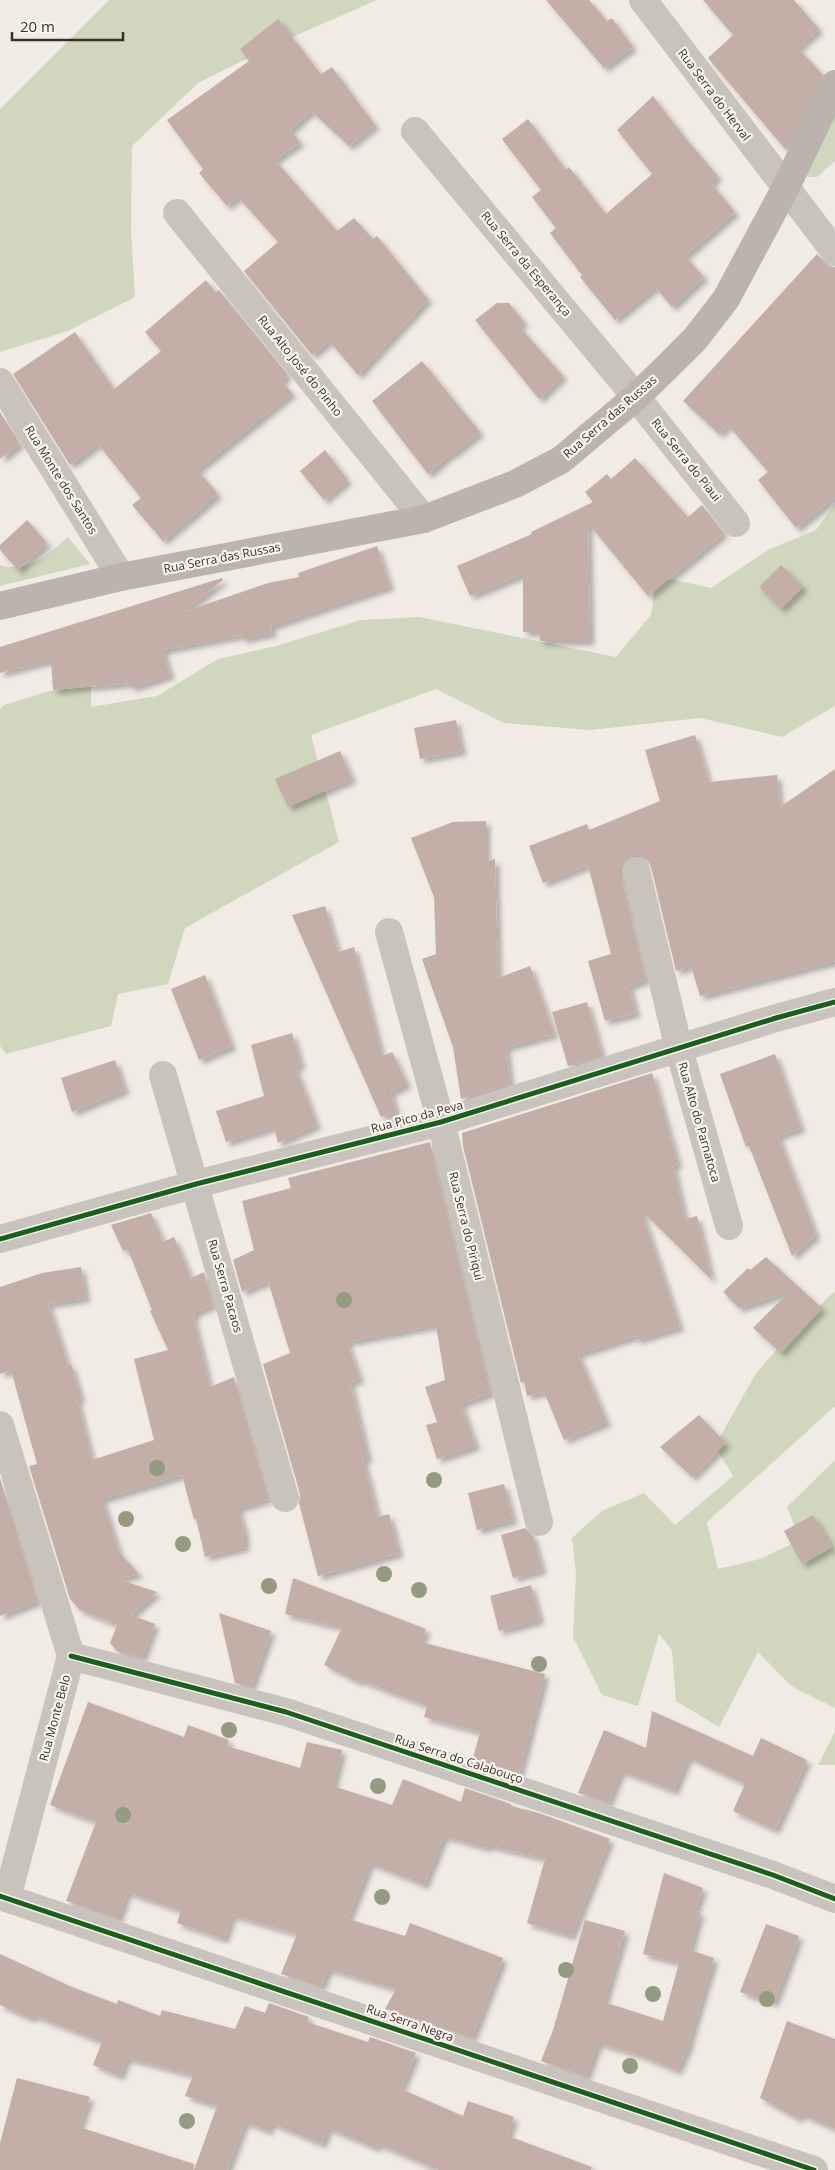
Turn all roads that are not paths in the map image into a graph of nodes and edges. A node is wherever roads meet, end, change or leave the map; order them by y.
1 (643, 0) edge
2 (835, 84) edge
3 (415, 131) dead end
4 (785, 189) junction
5 (177, 213) dead end
6 (835, 252) edge
7 (0, 382) edge
8 (636, 397) junction
9 (424, 519) junction
10 (736, 523) dead end
11 (121, 577) junction
12 (0, 606) edge
13 (636, 872) dead end
14 (389, 932) dead end
15 (835, 1002) edge
16 (678, 1049) junction
17 (164, 1075) dead end
18 (441, 1122) junction
19 (196, 1184) junction
20 (729, 1226) dead end
21 (0, 1239) edge
22 (0, 1425) edge
23 (285, 1498) dead end
24 (539, 1522) dead end
25 (71, 1656) junction
26 (4, 1897) edge
27 (835, 1899) edge
28 (814, 2170) edge

1 - 4 street, Rua Serra do Herval
2 - 4 main road, Rua Serra das Russas
3 - 8 street, Rua Serra da Esperança
4 - 6 street, Rua Serra do Herval
4 - 8 main road, Rua Serra das Russas
5 - 9 street, Rua Alto José do Pinho
7 - 11 street, Rua Monte dos Santos
8 - 9 main road, Rua Serra das Russas
8 - 10 street, Rua Serra do Piaui
9 - 11 main road, Rua Serra das Russas
11 - 12 main road, Rua Serra das Russas
13 - 16 street, Rua Alto do Parnatoca
14 - 18 street, Rua Serra do Piriqui
15 - 16 street, Rua Pico da Peva
16 - 18 street, Rua Pico da Peva
16 - 20 street, Rua Alto do Parnatoca
17 - 19 street, Rua Serra Pacaos
18 - 19 street, Rua Pico da Peva
18 - 24 street, Rua Serra do Piriqui
19 - 21 street, Rua Pico da Peva
19 - 23 street, Rua Serra Pacaos
22 - 25 street
25 - 26 street, Rua Monte Belo
25 - 27 street, Rua Serra do Calabouço
26 - 28 street, Rua Serra Negra

